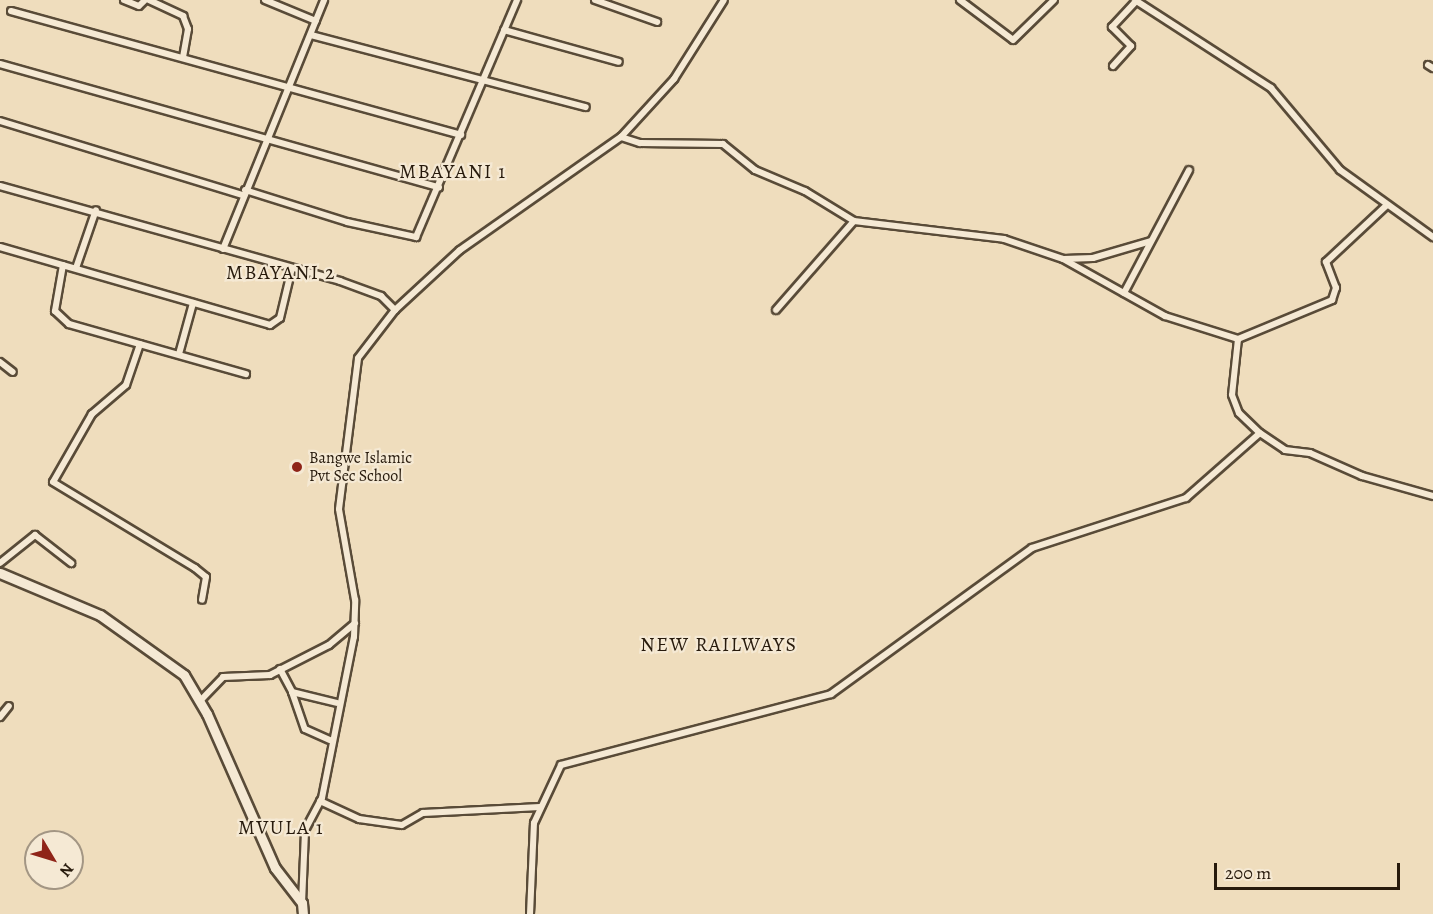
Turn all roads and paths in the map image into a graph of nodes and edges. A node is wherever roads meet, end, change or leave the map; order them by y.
1 (124, 0) edge
2 (147, 0) edge
3 (265, 0) edge
4 (324, 0) edge
5 (517, 0) edge
6 (594, 0) edge
7 (724, 0) edge
8 (960, 0) edge
9 (1054, 0) edge
10 (1136, 1) edge
11 (11, 11) dead end
12 (316, 21) junction
13 (657, 22) dead end
14 (504, 30) junction
15 (311, 35) junction
16 (183, 57) junction
17 (619, 62) dead end
18 (0, 64) edge
19 (1113, 66) dead end
20 (483, 81) junction
21 (288, 88) junction
22 (586, 107) dead end
23 (0, 121) edge
24 (460, 135) junction
25 (621, 137) junction
26 (265, 141) junction
27 (1190, 170) dead end
28 (0, 186) edge
29 (439, 187) junction
30 (243, 193) junction
31 (1387, 205) junction
32 (96, 210) junction
33 (854, 221) junction
34 (1433, 237) edge
35 (1152, 241) junction
36 (0, 247) edge
37 (223, 249) junction
38 (1063, 259) junction
39 (63, 265) junction
40 (76, 268) junction
41 (292, 268) junction
42 (1124, 294) junction
43 (193, 303) junction
44 (776, 309) dead end
45 (395, 310) junction
46 (1238, 339) junction
47 (140, 344) junction
48 (179, 354) junction
49 (0, 362) edge
50 (14, 372) dead end
51 (246, 374) dead end
52 (1260, 433) junction
53 (1433, 496) edge
54 (0, 563) edge
55 (71, 563) dead end
56 (0, 573) edge
57 (202, 600) dead end
58 (355, 623) junction
59 (280, 669) junction
60 (292, 692) junction
61 (200, 701) junction
62 (337, 703) junction
63 (9, 706) dead end
64 (0, 717) edge
65 (330, 740) junction
66 (320, 801) junction
67 (540, 807) junction
68 (302, 903) junction
69 (303, 914) edge
70 (530, 914) edge

1 - 2 street
2 - 16 street
3 - 12 street
4 - 12 street
5 - 14 street
6 - 13 street
7 - 25 street
8 - 9 street
10 - 19 street
10 - 31 street
11 - 16 street
12 - 15 street
14 - 17 street
14 - 20 street
15 - 20 street
15 - 21 street
16 - 21 street
18 - 26 street
20 - 22 street
20 - 24 street
21 - 24 street
21 - 26 street
23 - 30 street
24 - 29 street
25 - 33 street
25 - 45 street
26 - 29 street
26 - 30 street
27 - 35 street
28 - 32 street
29 - 30 street
30 - 37 street
31 - 34 street
31 - 46 street
32 - 37 street
32 - 40 street
33 - 38 street
33 - 44 street
35 - 38 street
35 - 42 street
36 - 39 street
37 - 41 street
38 - 42 street
39 - 40 street
39 - 47 street
40 - 43 street
41 - 43 street
41 - 45 street
42 - 46 street
43 - 48 street
45 - 58 street
46 - 52 street
47 - 48 street
47 - 57 street
48 - 51 street
49 - 50 street
52 - 53 street
52 - 67 street
54 - 55 street
56 - 61 street
58 - 59 street
58 - 62 street
59 - 60 street
59 - 61 street
60 - 62 street
60 - 65 street
61 - 68 street
62 - 65 street
63 - 64 street
65 - 66 street
66 - 67 street
66 - 68 street
67 - 70 street
68 - 69 street

